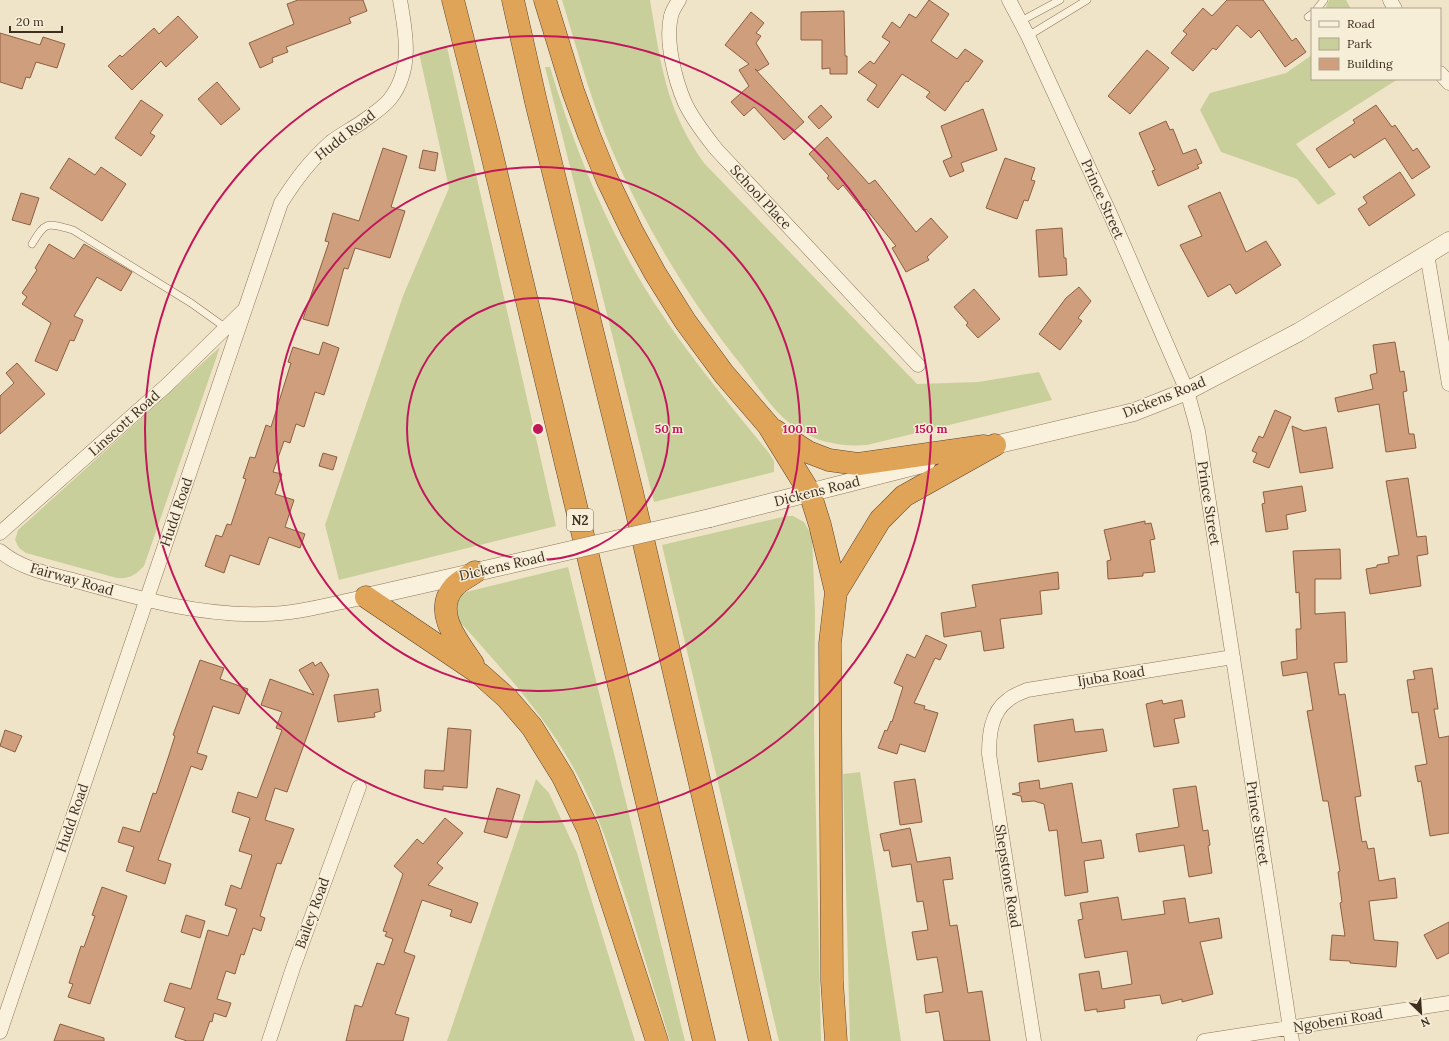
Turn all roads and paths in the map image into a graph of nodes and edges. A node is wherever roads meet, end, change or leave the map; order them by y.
1 (400, 0) edge
2 (453, 0) edge
3 (513, 0) edge
4 (545, 0) edge
5 (679, 0) edge
6 (1009, 0) edge
7 (1060, 0) edge
8 (1087, 0) edge
9 (1324, 0) edge
10 (1318, 8) edge
11 (1021, 21) junction
12 (1028, 36) junction
13 (1441, 74) edge
14 (1449, 82) edge
15 (1449, 241) edge
16 (32, 244) dead end
17 (1427, 254) junction
18 (245, 309) junction
19 (226, 328) junction
20 (918, 365) dead end
21 (1449, 384) edge
22 (1187, 391) junction
23 (768, 425) junction
24 (995, 445) junction
25 (810, 493) junction
26 (0, 533) edge
27 (0, 551) edge
28 (475, 572) junction
29 (836, 592) junction
30 (366, 597) junction
31 (146, 600) junction
32 (1232, 657) junction
33 (480, 674) junction
34 (997, 711) joint
35 (359, 787) dead end
36 (1449, 1003) edge
37 (0, 1032) edge
38 (1291, 1034) edge
39 (269, 1041) edge
40 (657, 1041) edge
41 (704, 1041) edge
42 (760, 1041) edge
43 (836, 1041) edge
44 (1034, 1041) edge
45 (1204, 1041) edge

1 - 18 street, Hudd Road
2 - 41 highway, N2
3 - 42 highway
4 - 23 highway
5 - 20 street, School Place
6 - 11 street, Prince Street
7 - 11 lane
8 - 12 lane
9 - 10 lane
11 - 12 street, Prince Street
12 - 22 street, Prince Street
13 - 14 street
15 - 17 street, Dickens Road
16 - 19 lane
17 - 21 street
17 - 22 street, Dickens Road
18 - 19 street, Linscott Road
18 - 31 street, Hudd Road
19 - 26 street, Linscott Road
22 - 24 street, Dickens Road
22 - 32 street, Prince Street
23 - 24 highway
23 - 25 highway
24 - 25 street, Dickens Road
24 - 29 highway
25 - 28 street, Dickens Road, bridge
25 - 29 highway
27 - 31 street, Fairway Road
28 - 30 street, Dickens Road
28 - 33 highway
29 - 43 highway
30 - 31 street, Dickens Road
30 - 33 highway
31 - 37 street, Hudd Road
32 - 34 street, Ijuba Road
32 - 38 street, Prince Street
33 - 40 highway
34 - 44 street, Shepstone Road
35 - 39 street, Bailey Road
36 - 38 street, Ngobeni Road
38 - 45 street, Ngobeni Road

